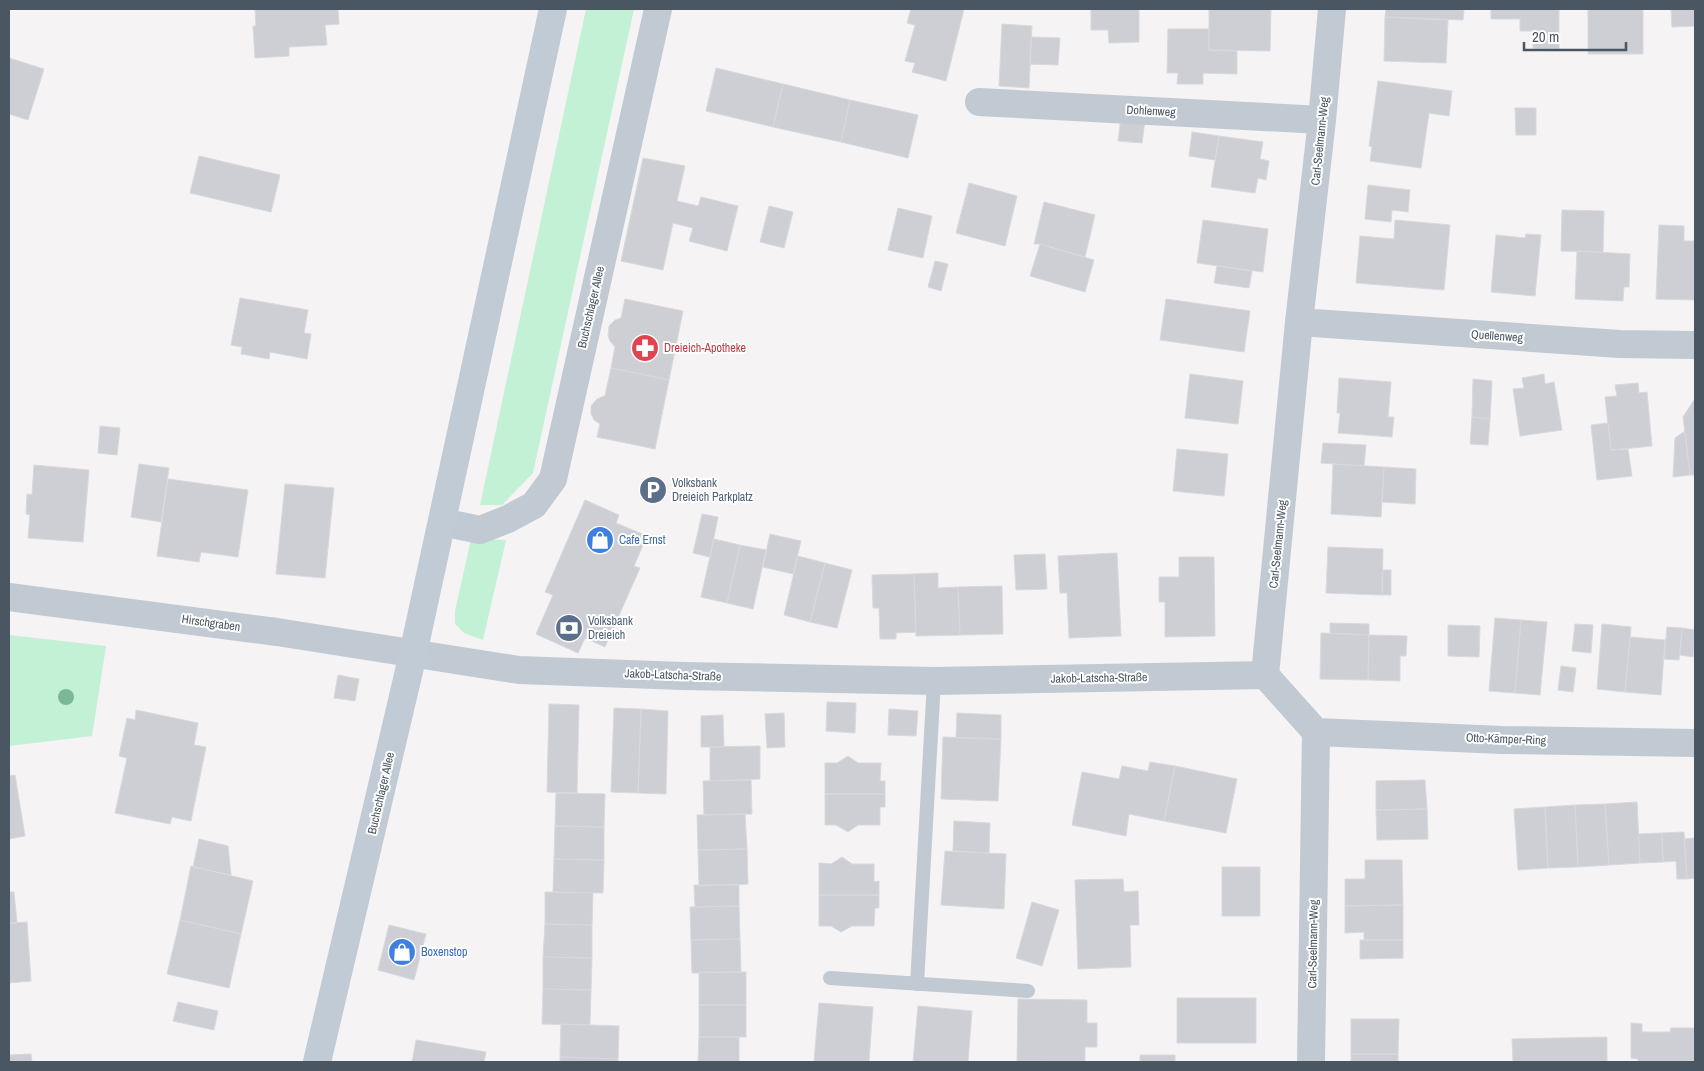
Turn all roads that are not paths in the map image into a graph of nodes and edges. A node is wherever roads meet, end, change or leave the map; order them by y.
1 (553, 9) edge
2 (658, 9) edge
3 (1332, 9) edge
4 (979, 102) dead end
5 (1322, 120) junction
6 (1299, 322) junction
7 (1695, 346) edge
8 (442, 522) junction
9 (9, 597) edge
10 (414, 654) junction
11 (1265, 675) junction
12 (934, 681) junction
13 (1316, 732) junction
14 (1695, 743) edge
15 (830, 978) dead end
16 (917, 984) junction
17 (1028, 991) dead end
18 (316, 1062) edge
19 (1311, 1062) edge

1 - 8 main road, Buchschlager Allee
2 - 8 street, Buchschlager Allee
3 - 5 street, Carl-Seelmann-Weg
4 - 5 street, Dohlenweg
5 - 6 street, Carl-Seelmann-Weg
6 - 7 street, Quellenweg
6 - 11 street, Carl-Seelmann-Weg
8 - 10 main road, Buchschlager Allee
9 - 10 street, Hirschgraben
10 - 12 street, Jakob-Latscha-Straße
10 - 18 main road, Buchschlager Allee
11 - 12 street, Jakob-Latscha-Straße
11 - 13 street
12 - 16 lane
13 - 14 street, Otto-Kämper-Ring
13 - 19 street, Carl-Seelmann-Weg
15 - 16 lane
16 - 17 lane

